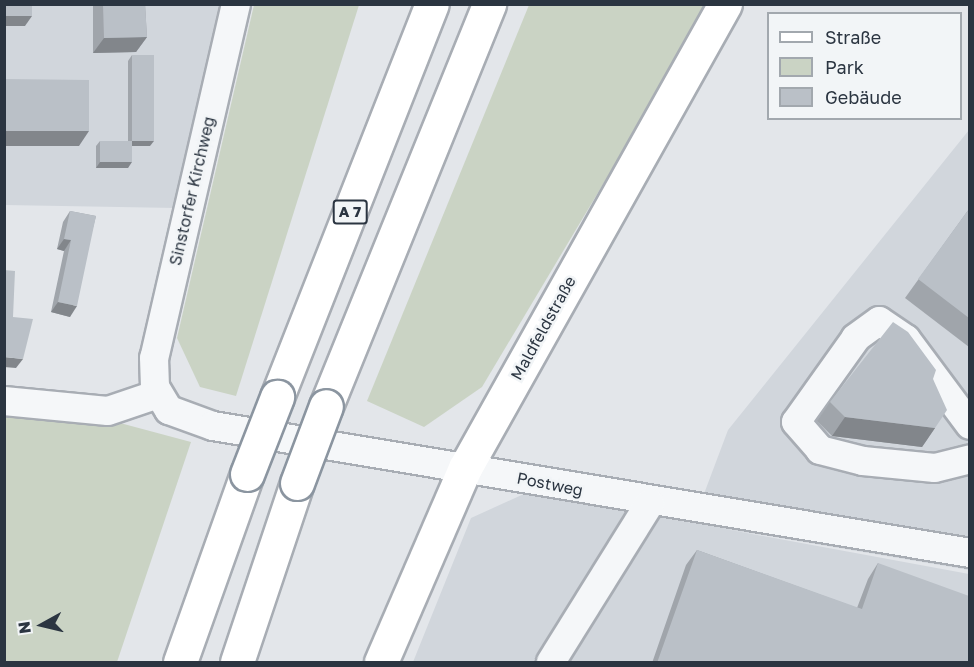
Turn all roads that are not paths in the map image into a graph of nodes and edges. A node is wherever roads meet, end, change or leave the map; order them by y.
1 (236, 4) edge
2 (432, 4) edge
3 (489, 4) edge
4 (725, 4) edge
5 (155, 386) junction
6 (4, 401) edge
7 (969, 425) edge
8 (969, 459) edge
9 (465, 468) junction
10 (650, 503) junction
11 (969, 553) edge
12 (180, 663) edge
13 (237, 663) edge
14 (381, 663) edge
15 (551, 663) edge

1 - 5 street, Sinstorfer Kirchweg
2 - 12 main road, A 7, bridge
3 - 13 main road, bridge
4 - 9 main road, Maldfeldstraße
5 - 6 street
5 - 9 street, Postweg
7 - 8 street
9 - 10 street, Postweg
9 - 14 main road, Maldfeldstraße
10 - 11 street, Postweg
10 - 15 street

